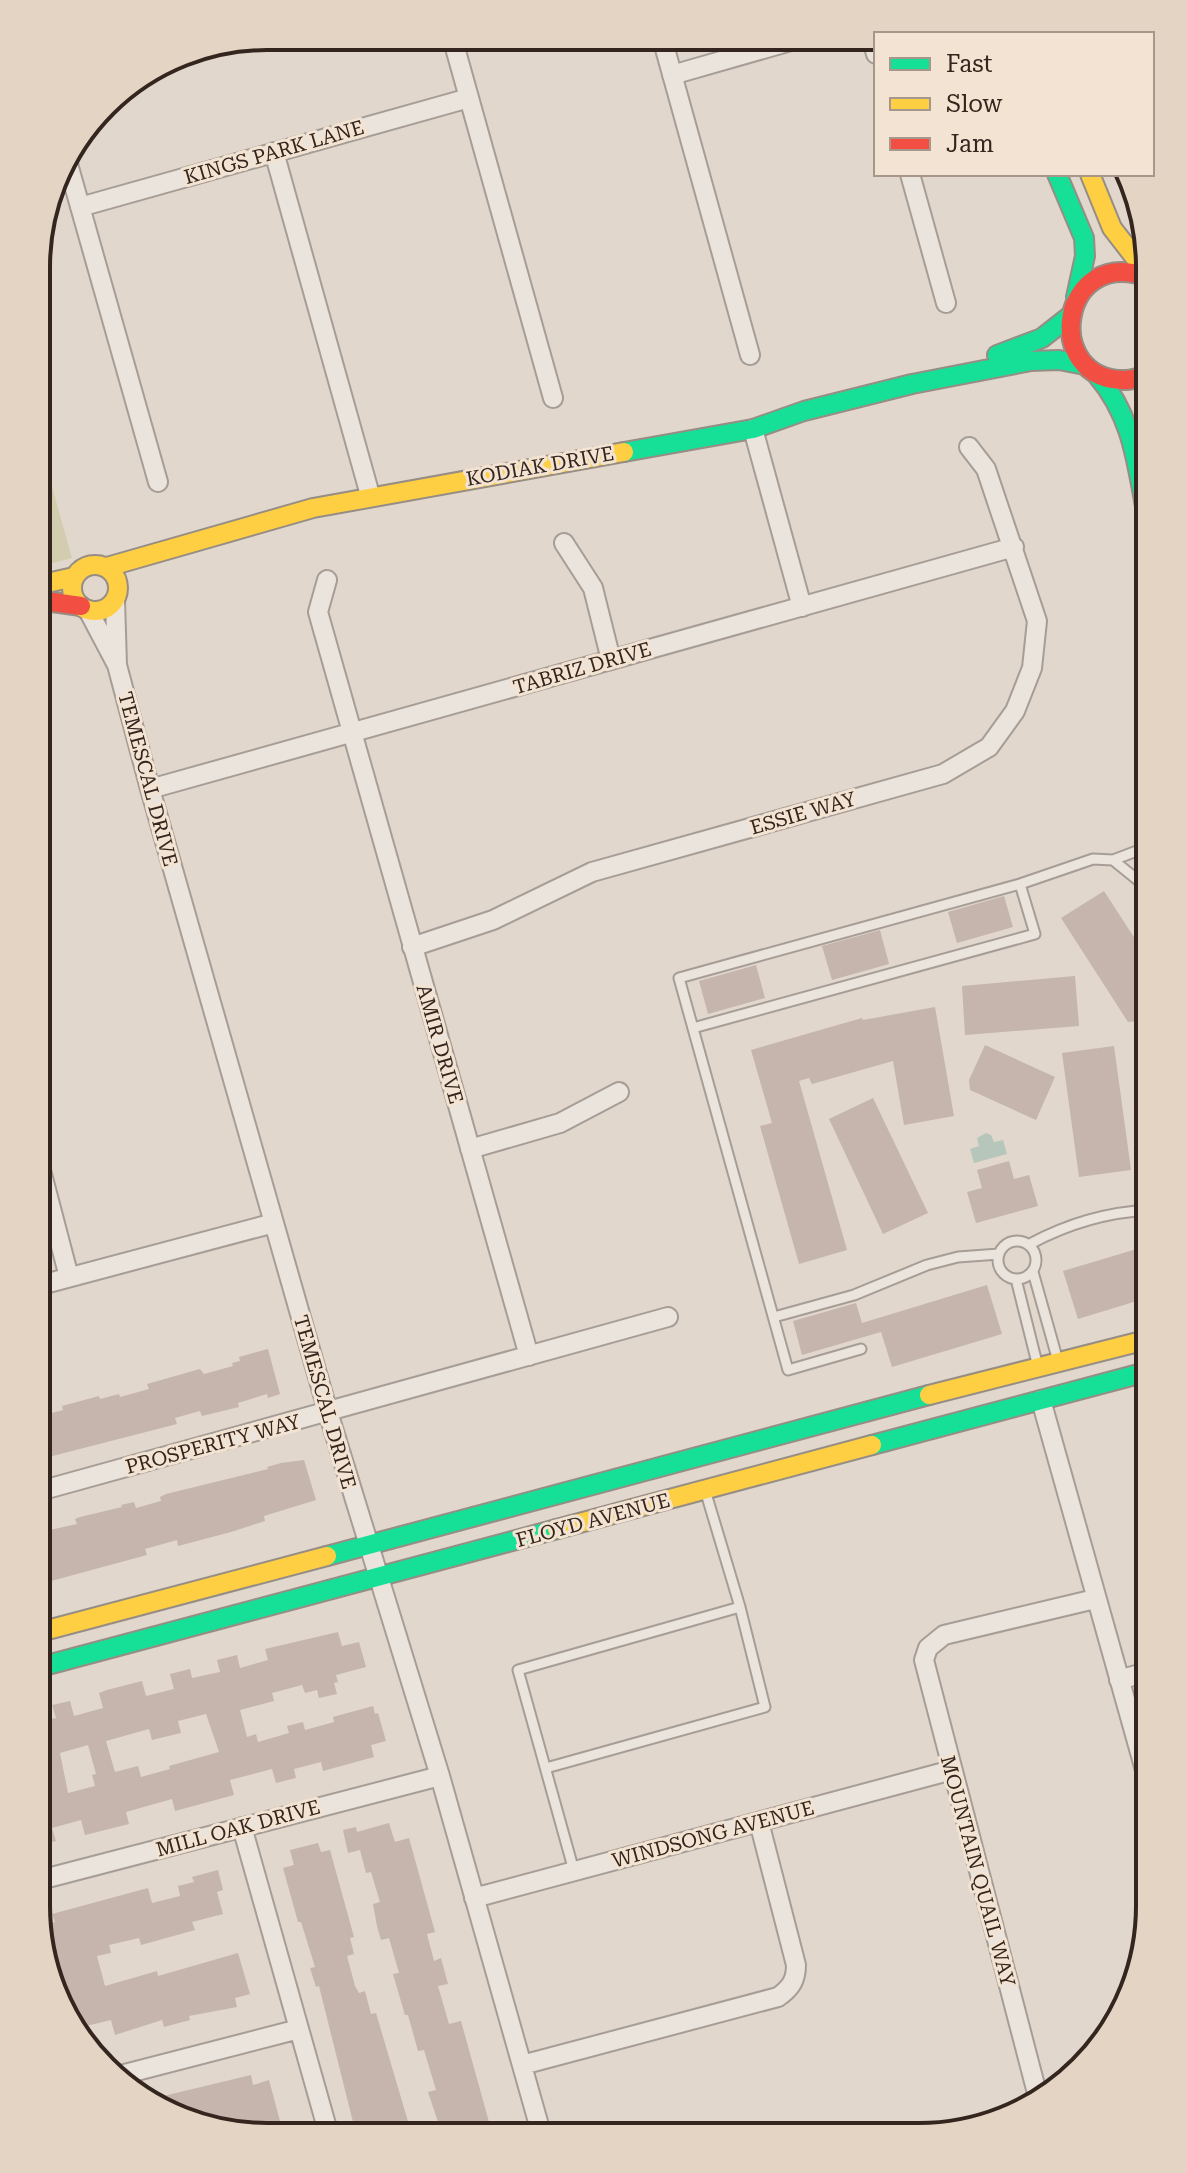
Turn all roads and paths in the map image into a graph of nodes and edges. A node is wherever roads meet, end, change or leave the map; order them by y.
1 (456, 50) edge
2 (665, 50) edge
3 (760, 50) edge
4 (672, 75) junction
5 (469, 98) junction
6 (274, 152) junction
7 (71, 174) edge
8 (911, 176) edge
9 (1058, 176) edge
10 (1091, 176) edge
11 (80, 207) junction
12 (1135, 259) edge
13 (1136, 274) edge
14 (946, 303) dead end
15 (1073, 308) junction
16 (750, 355) dead end
17 (1091, 370) junction
18 (1136, 379) edge
19 (912, 384) junction
20 (553, 398) dead end
21 (753, 429) junction
22 (969, 447) dead end
23 (1136, 458) edge
24 (158, 482) dead end
25 (370, 495) junction
26 (564, 543) dead end
27 (1014, 547) junction
28 (169, 551) junction
29 (107, 567) junction
30 (74, 577) junction
31 (327, 580) dead end
32 (50, 582) edge
33 (117, 596) junction
34 (50, 602) edge
35 (802, 607) junction
36 (84, 608) junction
37 (611, 660) junction
38 (117, 665) junction
39 (350, 732) junction
40 (150, 789) junction
41 (1136, 851) edge
42 (1113, 860) junction
43 (1136, 879) edge
44 (1020, 884) junction
45 (412, 947) junction
46 (693, 1028) junction
47 (619, 1092) dead end
48 (470, 1149) junction
49 (50, 1205) edge
50 (1136, 1212) edge
51 (274, 1223) junction
52 (1030, 1244) junction
53 (999, 1254) junction
54 (1033, 1272) junction
55 (69, 1277) junction
56 (1016, 1279) junction
57 (50, 1282) edge
58 (668, 1317) dead end
59 (774, 1317) junction
60 (1136, 1342) edge
61 (861, 1349) dead end
62 (529, 1356) junction
63 (1058, 1361) junction
64 (1038, 1366) junction
65 (1136, 1375) edge
66 (1041, 1400) junction
67 (328, 1412) junction
68 (50, 1488) edge
69 (705, 1490) junction
70 (367, 1546) junction
71 (377, 1578) junction
72 (1095, 1599) junction
73 (740, 1607) junction
74 (50, 1629) edge
75 (50, 1664) edge
76 (1136, 1675) edge
77 (1119, 1680) junction
78 (1136, 1739) edge
79 (546, 1768) junction
80 (952, 1770) junction
81 (440, 1776) junction
82 (759, 1822) junction
83 (242, 1827) junction
84 (574, 1871) junction
85 (50, 1877) edge
86 (474, 1898) junction
87 (299, 2029) junction
88 (522, 2065) junction
89 (129, 2073) edge
90 (1036, 2088) edge
91 (326, 2123) edge
92 (538, 2123) edge

1 - 5 street
2 - 4 street
3 - 4 street
4 - 16 street
5 - 6 street, KINGS PARK LANE
5 - 20 street
6 - 11 street, KINGS PARK LANE
6 - 25 street
7 - 11 street
8 - 14 street
9 - 15 street
10 - 12 street
11 - 24 street
13 - 15 street, KODIAK DRIVE
15 - 17 street
15 - 19 street, KODIAK DRIVE
17 - 18 street, KODIAK DRIVE
17 - 19 street, KODIAK DRIVE
17 - 23 street
19 - 21 street, KODIAK DRIVE
21 - 25 street, KODIAK DRIVE
21 - 35 street
22 - 27 street, ESSIE WAY
25 - 28 street, KODIAK DRIVE
26 - 37 street
27 - 35 street, TABRIZ DRIVE
27 - 45 street, ESSIE WAY
28 - 29 street, KODIAK DRIVE
28 - 33 street, KODIAK DRIVE
29 - 30 street
29 - 33 street
30 - 32 street
30 - 36 street
31 - 39 street, AMIR DRIVE
33 - 36 street
33 - 38 street, TEMESCAL DRIVE
34 - 36 street
35 - 37 street, TABRIZ DRIVE
36 - 38 street, TEMESCAL DRIVE
37 - 39 street, TABRIZ DRIVE
38 - 40 street, TEMESCAL DRIVE
39 - 40 street, TABRIZ DRIVE
39 - 45 street, AMIR DRIVE
40 - 51 street, TEMESCAL DRIVE
41 - 42 lane
42 - 43 lane
42 - 44 lane
44 - 46 lane
44 - 46 lane
45 - 48 street, AMIR DRIVE
46 - 59 lane
47 - 48 street
48 - 62 street, AMIR DRIVE
49 - 55 street
50 - 52 lane
51 - 55 street
51 - 67 street, TEMESCAL DRIVE
52 - 53 lane
52 - 54 lane
53 - 56 lane
53 - 59 lane
54 - 56 lane
54 - 63 lane
55 - 57 street
56 - 64 lane
58 - 62 street, PROSPERITY WAY
59 - 61 lane
60 - 63 street, FLOYD AVENUE
62 - 67 street, PROSPERITY WAY
63 - 64 street, FLOYD AVENUE
64 - 70 street, FLOYD AVENUE
65 - 66 street, FLOYD AVENUE
66 - 69 street, FLOYD AVENUE
66 - 72 street
67 - 68 street, PROSPERITY WAY
67 - 70 street, TEMESCAL DRIVE
69 - 71 street, FLOYD AVENUE
69 - 73 lane
70 - 71 street, TEMESCAL DRIVE
70 - 74 street, FLOYD AVENUE
71 - 75 street, FLOYD AVENUE
71 - 81 street, TEMESCAL DRIVE
72 - 77 street
72 - 80 street, MOUNTAIN QUAIL WAY
73 - 79 lane
73 - 79 lane
76 - 77 street
77 - 78 street
79 - 84 lane
80 - 82 street, WINDSONG AVENUE
80 - 90 street, MOUNTAIN QUAIL WAY
81 - 83 street, MILL OAK DRIVE
81 - 86 street, TEMESCAL DRIVE
82 - 84 street, WINDSONG AVENUE
82 - 88 street
83 - 85 street, MILL OAK DRIVE
83 - 87 street
84 - 86 street, WINDSONG AVENUE
86 - 88 street, TEMESCAL DRIVE
87 - 89 street
87 - 91 street
88 - 92 street, TEMESCAL DRIVE

